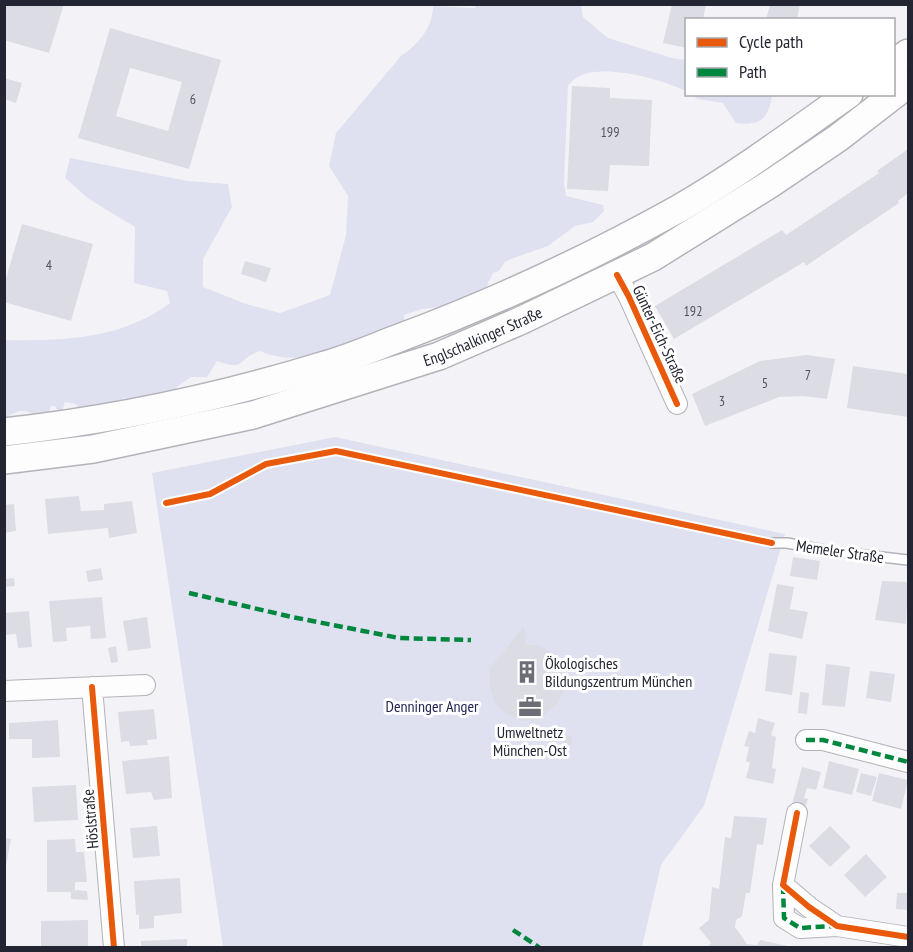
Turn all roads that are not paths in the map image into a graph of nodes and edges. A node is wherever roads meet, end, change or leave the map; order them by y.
1 (909, 52) edge
2 (895, 62) edge
3 (909, 84) edge
4 (895, 95) edge
5 (846, 96) edge
6 (893, 96) edge
7 (617, 276) junction
8 (677, 404) dead end
9 (4, 432) edge
10 (4, 460) edge
11 (772, 543) dead end
12 (909, 560) edge
13 (145, 685) dead end
14 (92, 687) junction
15 (4, 691) edge
16 (806, 740) dead end
17 (909, 762) edge
18 (797, 813) dead end
19 (909, 937) edge
20 (114, 948) edge

1 - 2 main road
3 - 4 main road, Englschalkinger Straße
5 - 9 main road, Englschalkinger Straße
6 - 7 main road, Englschalkinger Straße
7 - 8 street, Günter-Eich-Straße
7 - 10 main road, Englschalkinger Straße
11 - 12 lane, Memeler Straße
13 - 14 street
14 - 15 street
14 - 20 street, Höslstraße
16 - 17 street
18 - 19 street

